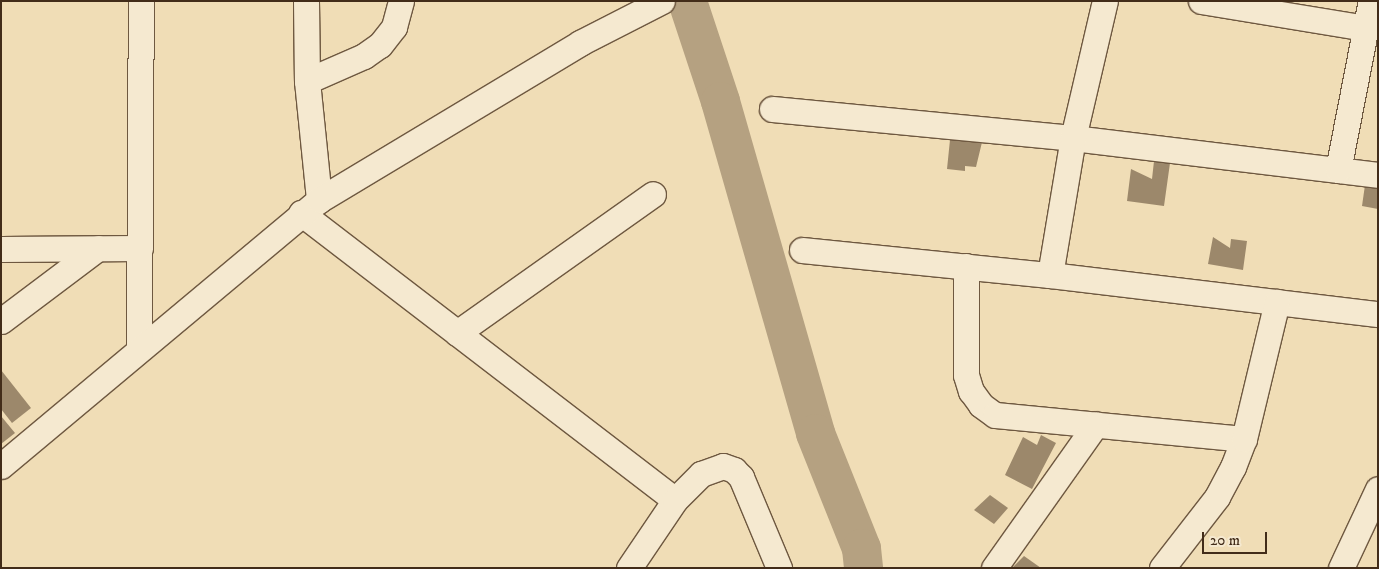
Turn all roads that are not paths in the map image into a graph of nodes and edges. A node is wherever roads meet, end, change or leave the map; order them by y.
1 (141, 1) edge
2 (306, 1) edge
3 (401, 1) edge
4 (662, 1) edge
5 (1105, 1) edge
6 (1201, 1) edge
7 (1371, 1) edge
8 (1365, 28) junction
9 (307, 81) junction
10 (772, 109) dead end
11 (1074, 138) junction
12 (1338, 170) junction
13 (1378, 175) edge
14 (653, 194) dead end
15 (310, 206) junction
16 (98, 248) junction
17 (140, 248) junction
18 (1, 249) edge
19 (802, 250) dead end
20 (966, 266) junction
21 (1050, 275) junction
22 (1277, 302) junction
23 (1378, 314) edge
24 (1, 321) edge
25 (457, 333) junction
26 (139, 349) junction
27 (1096, 424) junction
28 (1244, 440) junction
29 (1, 466) edge
30 (1378, 489) edge
31 (675, 500) junction
32 (629, 568) edge
33 (779, 568) edge
34 (994, 568) edge
35 (1162, 568) edge
36 (1342, 568) edge

1 - 17 street
2 - 9 street
3 - 9 street
4 - 15 street
5 - 11 street
6 - 8 street
7 - 8 street
8 - 12 street
9 - 15 street
10 - 11 street
11 - 12 street
11 - 21 street
12 - 13 street
14 - 25 street
15 - 25 street
15 - 26 street
16 - 17 street
16 - 18 street
16 - 24 street
17 - 26 street
19 - 20 street
20 - 21 street
20 - 27 street
21 - 22 street
22 - 23 street
22 - 28 street
25 - 31 street
26 - 29 street
27 - 28 street
27 - 34 street
28 - 35 street
30 - 36 street
31 - 32 street
31 - 33 street

